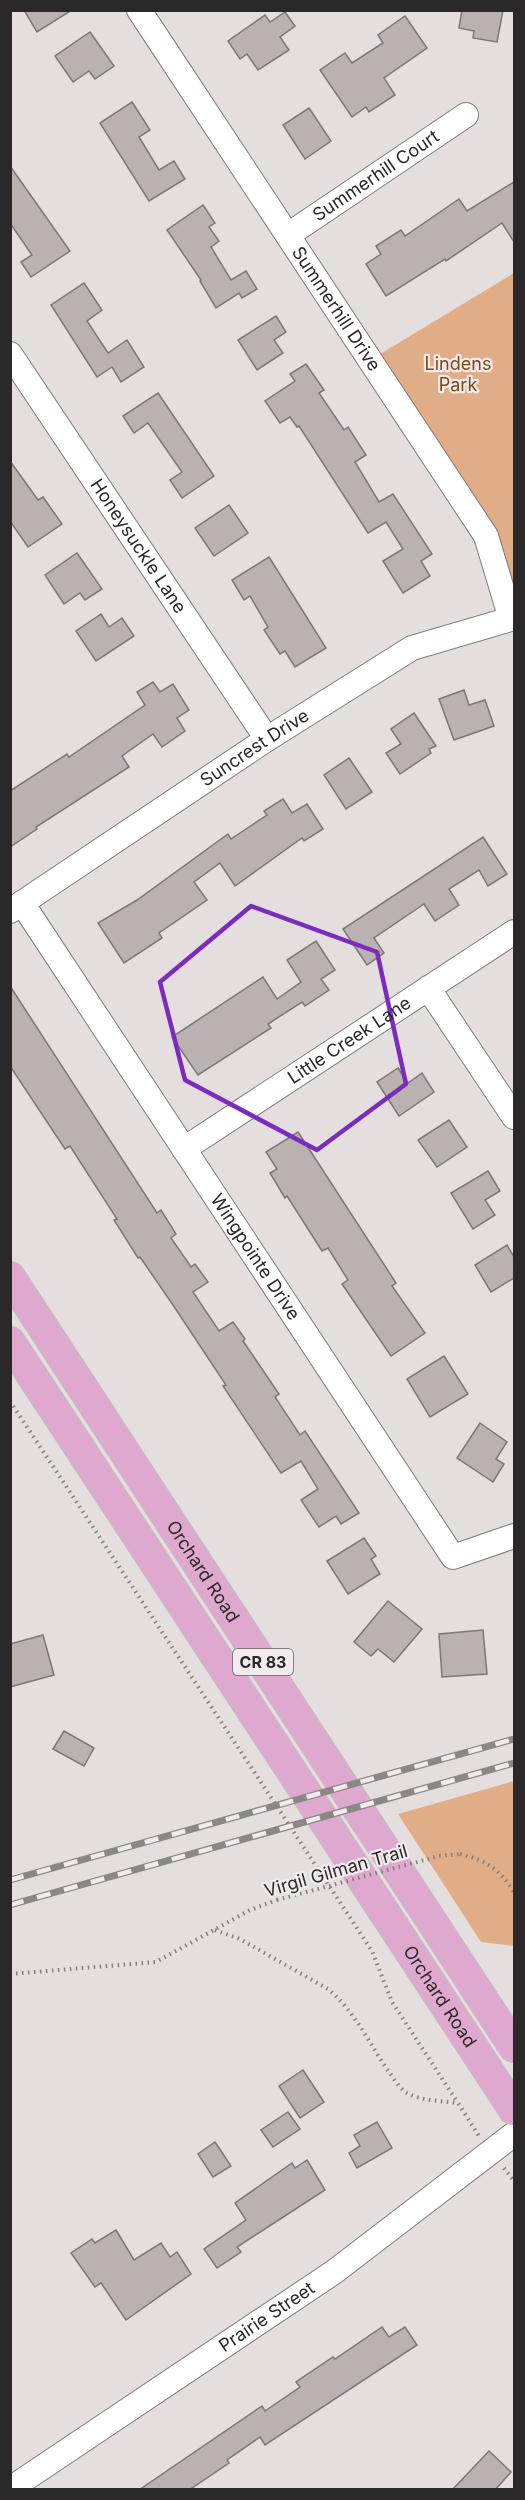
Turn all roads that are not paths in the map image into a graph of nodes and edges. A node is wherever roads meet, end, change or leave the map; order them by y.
1 (139, 10) edge
2 (466, 116) dead end
3 (288, 235) junction
4 (10, 354) edge
5 (513, 619) edge
6 (267, 739) junction
7 (16, 907) edge
8 (514, 932) edge
9 (428, 988) junction
10 (514, 1117) edge
11 (184, 1149) junction
12 (10, 1277) edge
13 (10, 1342) edge
14 (514, 1536) edge
15 (514, 2047) edge
16 (514, 2110) edge
17 (514, 2134) edge
18 (10, 2489) edge

1 - 3 street, Summerhill Drive
2 - 3 street, Summerhill Court
3 - 5 street, Summerhill Drive
4 - 6 street, Honeysuckle Lane
5 - 6 street, Suncrest Drive
6 - 7 street, Suncrest Drive
7 - 11 street, Wingpointe Drive
8 - 9 street, Little Creek Lane
9 - 10 street
9 - 11 street, Little Creek Lane
11 - 14 street, Wingpointe Drive
12 - 15 main road, Orchard Road / CR 83
13 - 16 main road, Orchard Road / CR 83
17 - 18 street, Prairie Street

